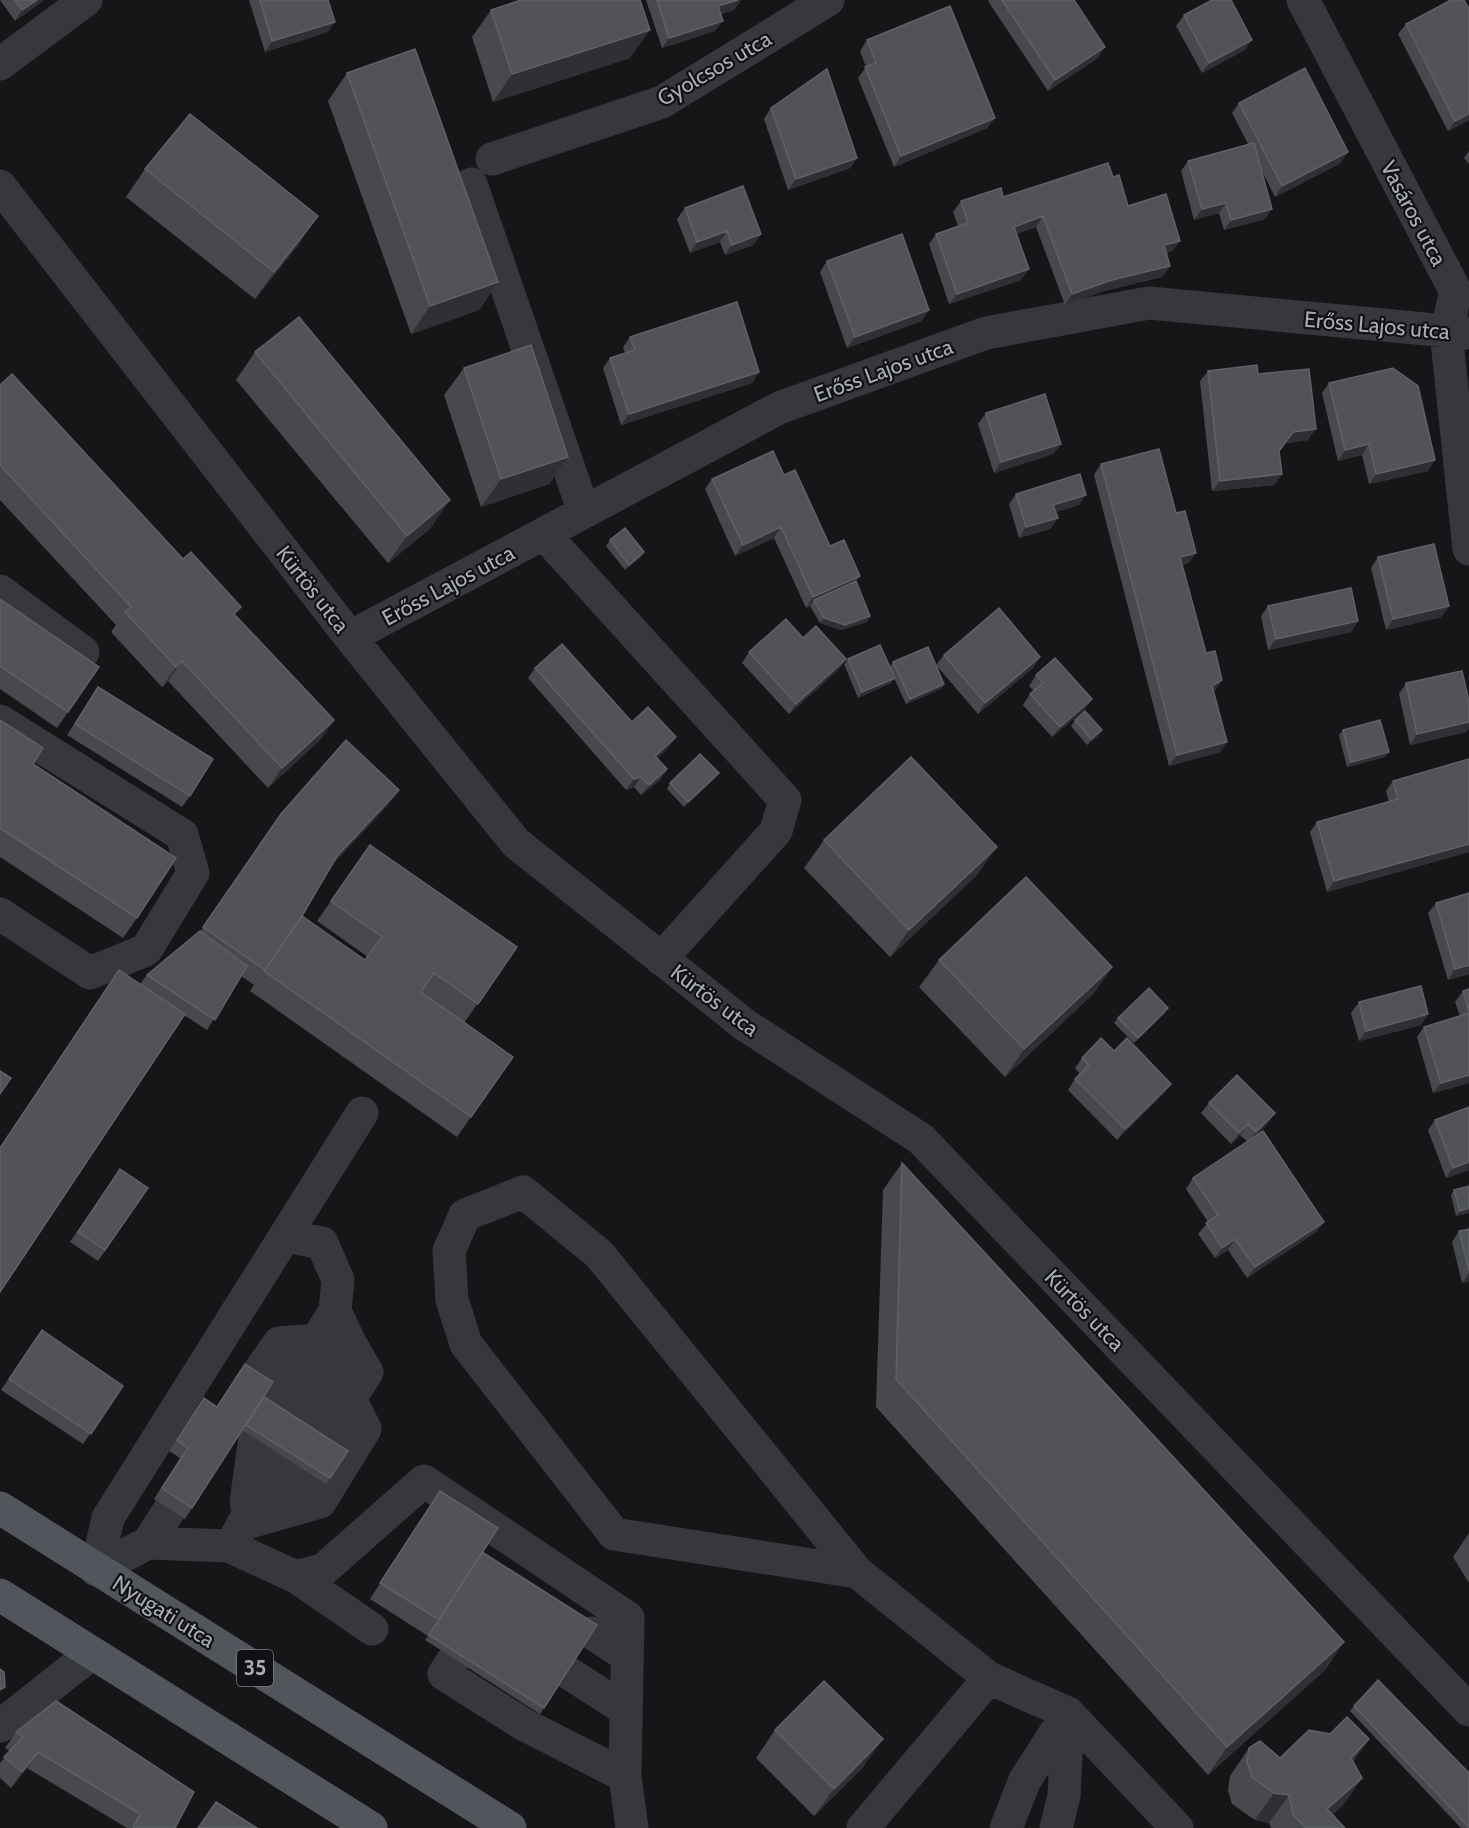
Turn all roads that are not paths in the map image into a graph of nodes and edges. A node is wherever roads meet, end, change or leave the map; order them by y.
1 (86, 0) edge
2 (828, 0) edge
3 (1303, 0) edge
4 (0, 64) edge
5 (492, 159) dead end
6 (471, 184) dead end
7 (0, 186) edge
8 (1457, 332) edge
9 (584, 512) junction
10 (544, 534) junction
11 (1469, 549) edge
12 (0, 591) edge
13 (350, 638) junction
14 (83, 652) dead end
15 (0, 721) edge
16 (0, 915) edge
17 (661, 958) junction
18 (362, 1113) dead end
19 (287, 1236) junction
20 (335, 1311) junction
21 (316, 1340) junction
22 (350, 1342) junction
23 (251, 1383) edge
24 (350, 1400) junction
25 (297, 1426) junction
26 (0, 1508) edge
27 (170, 1509) edge
28 (236, 1535) junction
29 (148, 1543) junction
30 (526, 1549) junction
31 (96, 1570) junction
32 (857, 1572) junction
33 (508, 1576) edge
34 (296, 1577) junction
35 (0, 1596) edge
36 (372, 1629) dead end
37 (592, 1634) edge
38 (91, 1654) junction
39 (627, 1656) junction
40 (454, 1659) edge
41 (567, 1672) edge
42 (989, 1677) junction
43 (626, 1710) junction
44 (1469, 1710) edge
45 (1068, 1713) junction
46 (0, 1726) edge
47 (625, 1776) junction
48 (371, 1828) edge
49 (510, 1828) edge
50 (632, 1828) edge
51 (863, 1828) edge
52 (1006, 1828) edge
53 (1056, 1828) edge
54 (1177, 1828) edge

1 - 4 street
2 - 5 street, Gyolcsos utca
3 - 8 street, Vasáros utca
6 - 9 street
7 - 13 street, Kürtös utca
8 - 9 street, Erőss Lajos utca
8 - 11 street, Vasáros utca
9 - 10 street, Erőss Lajos utca
10 - 13 street, Erőss Lajos utca
10 - 17 street, Kürtös utca
12 - 14 street
13 - 17 street, Kürtös utca
15 - 16 street
17 - 44 street, Kürtös utca
18 - 19 street
19 - 20 street
19 - 31 street
20 - 21 street
20 - 22 street
21 - 23 street
21 - 25 street
22 - 24 street
22 - 25 street
24 - 25 street
24 - 28 street
26 - 31 main road, Nyugati utca / 35
27 - 29 street
28 - 28 street
28 - 29 street
28 - 34 street
29 - 31 street
30 - 33 street
30 - 34 street
30 - 39 street
31 - 49 main road, Nyugati utca / 35
32 - 32 street
32 - 42 street
34 - 36 street
35 - 38 main road
37 - 39 street
38 - 46 street
38 - 48 main road
39 - 43 street
40 - 47 street
41 - 43 street
42 - 45 street
42 - 51 street
43 - 47 street
45 - 52 street
45 - 53 street
45 - 54 street
47 - 50 street

